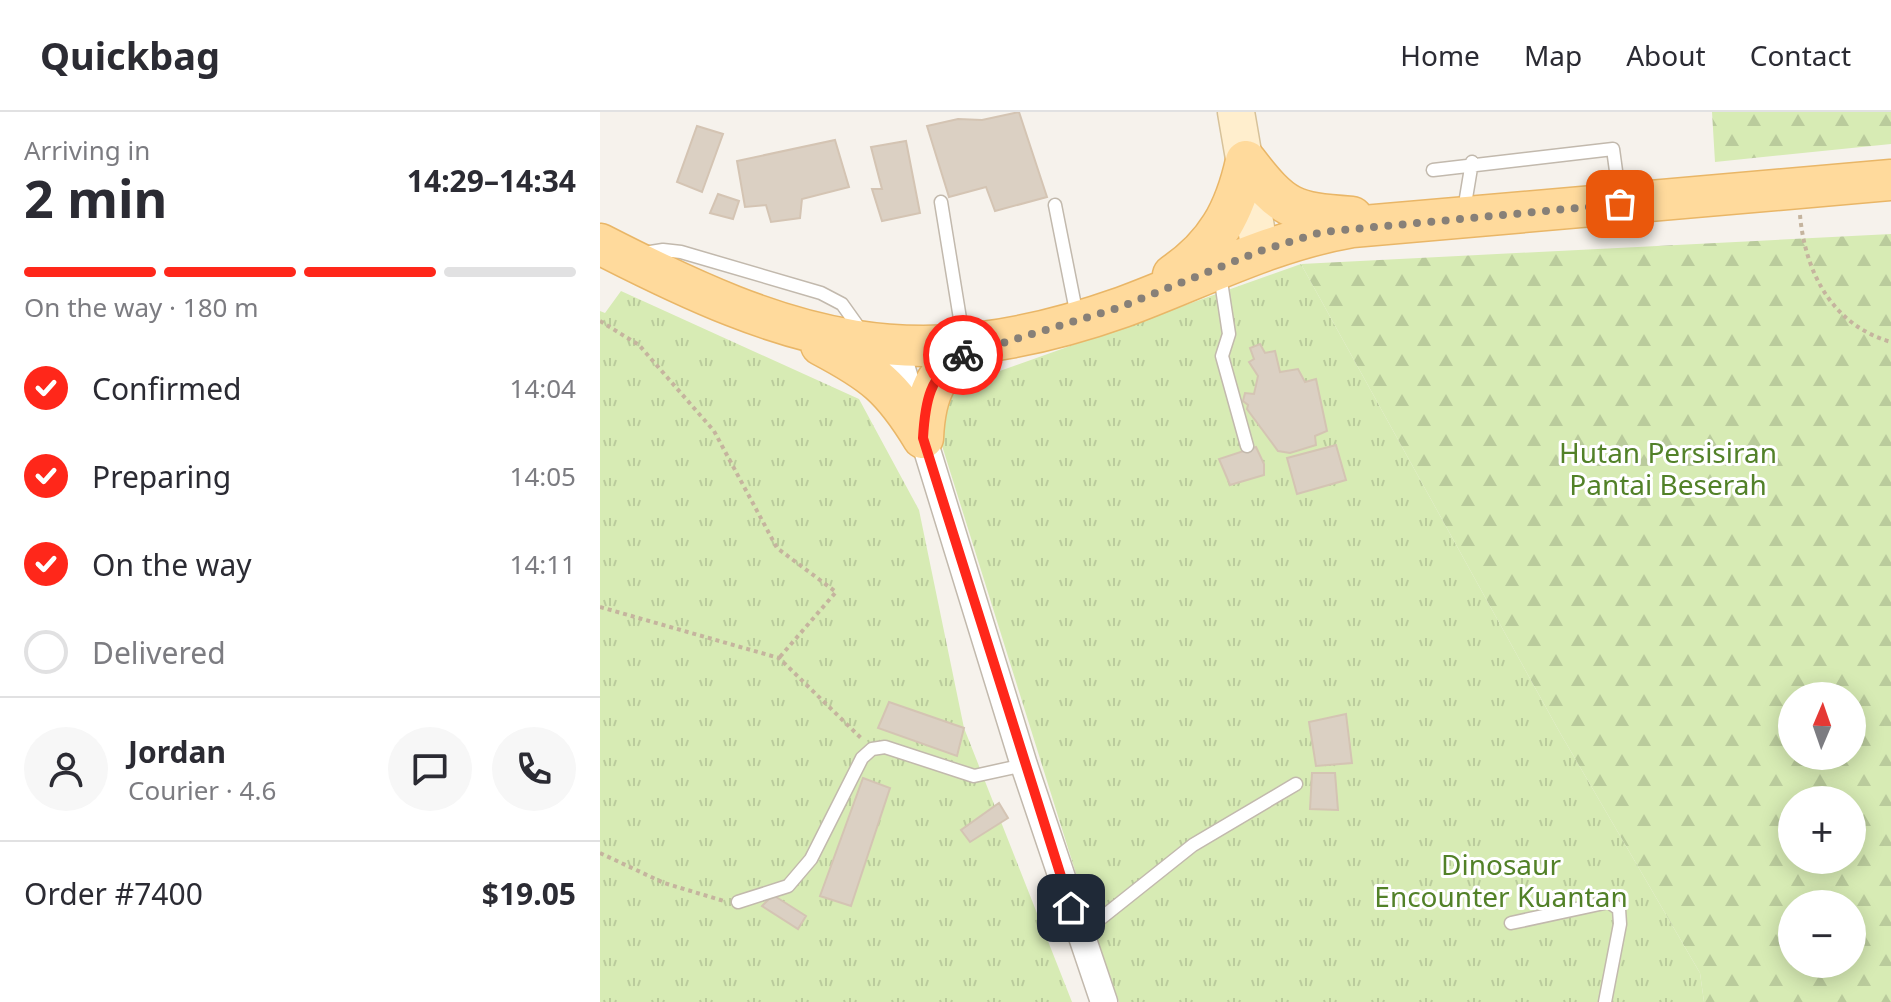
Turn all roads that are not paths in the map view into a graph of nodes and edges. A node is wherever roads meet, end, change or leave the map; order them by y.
1 (1236, 112) edge
2 (1246, 161) junction
3 (1472, 162) junction
4 (1433, 170) dead end
5 (1891, 180) edge
6 (1810, 188) junction
7 (1891, 193) edge
8 (941, 202) dead end
9 (1620, 204) junction
10 (1055, 205) dead end
11 (1462, 217) junction
12 (1410, 221) junction
13 (612, 250) edge
14 (1260, 251) junction
15 (1219, 268) junction
16 (1118, 308) junction
17 (1078, 319) junction
18 (778, 324) junction
19 (1019, 336) junction
20 (964, 344) junction
21 (883, 345) junction
22 (923, 438) junction
23 (1247, 446) dead end
24 (1024, 765) junction
25 (1296, 784) dead end
26 (738, 902) road end
27 (1511, 923) dead end
28 (1080, 935) junction
29 (1104, 1002) edge
30 (1605, 1002) edge

1 - 2 main road
2 - 12 main road
2 - 14 main road
2 - 16 main road
3 - 4 lane
3 - 9 lane
3 - 11 lane
5 - 6 main road
6 - 7 main road
6 - 9 main road
8 - 20 lane
9 - 11 main road
10 - 17 lane
11 - 12 main road
12 - 14 main road
13 - 18 main road
13 - 21 lane
14 - 15 main road
15 - 16 main road
15 - 23 lane
16 - 17 main road
17 - 19 main road
18 - 21 main road
18 - 22 main road
19 - 20 main road
19 - 22 main road
20 - 21 main road
21 - 22 street
22 - 24 street
24 - 26 lane
24 - 28 street
25 - 28 lane
27 - 30 lane
28 - 29 street

